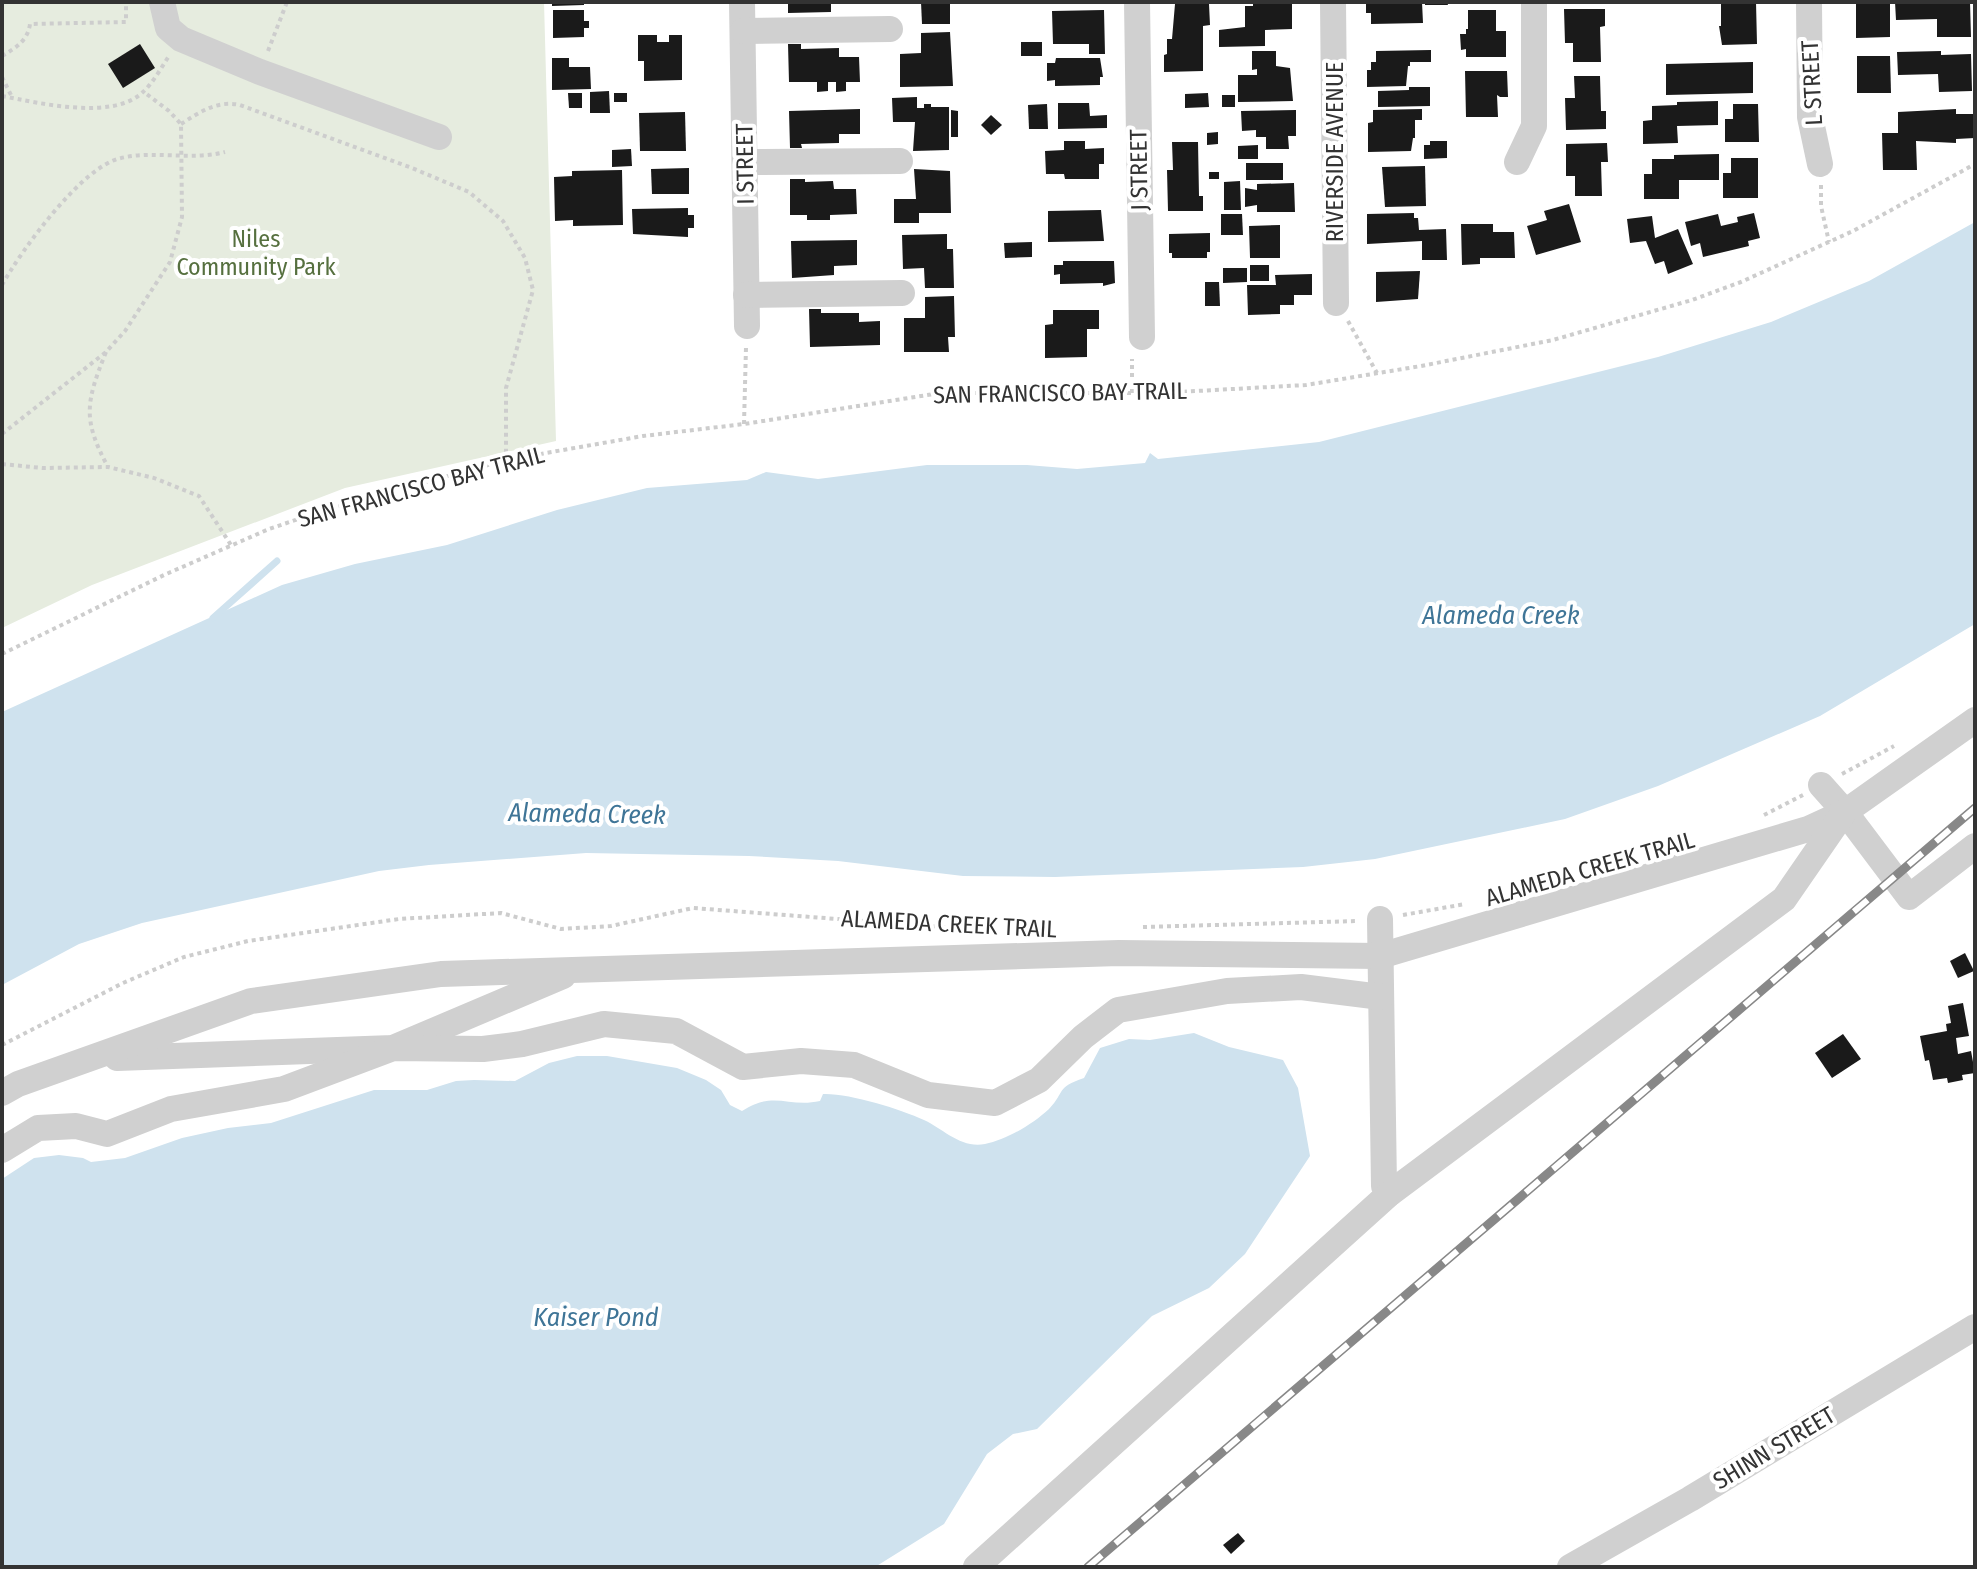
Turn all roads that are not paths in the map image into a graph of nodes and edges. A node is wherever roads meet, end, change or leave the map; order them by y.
1 (162, 2) edge
2 (742, 2) edge
3 (1137, 2) edge
4 (1333, 2) edge
5 (1534, 2) edge
6 (1809, 2) edge
7 (890, 29) dead end
8 (743, 31) junction
9 (439, 137) dead end
10 (900, 161) dead end
11 (745, 162) junction
12 (1517, 162) dead end
13 (1820, 164) road end
14 (902, 293) dead end
15 (746, 295) junction
16 (1336, 303) road end
17 (747, 326) road end
18 (1142, 337) road end
19 (1975, 720) edge
20 (1821, 785) road end
21 (1845, 812) junction
22 (1975, 846) edge
23 (1380, 919) road end
24 (1380, 956) junction
25 (577, 970) junction
26 (1381, 997) junction
27 (393, 1048) junction
28 (89, 1059) junction
29 (2, 1093) edge
30 (2, 1150) edge
31 (1389, 1194) junction
32 (1975, 1327) edge
33 (976, 1567) edge
34 (1570, 1567) edge

1 - 9 street
2 - 8 street, I STREET
3 - 18 street, J STREET
4 - 16 street, RIVERSIDE AVENUE
5 - 12 street
6 - 13 street, L STREET
7 - 8 street
8 - 11 street, I STREET
10 - 11 street
11 - 15 street, I STREET
14 - 15 street
15 - 17 street, I STREET
19 - 21 street
20 - 21 street
21 - 22 street
21 - 24 street
21 - 31 street
23 - 24 street
24 - 25 street
24 - 26 street
25 - 27 street
25 - 28 street
26 - 27 street
26 - 31 street
27 - 28 street
27 - 30 street
28 - 29 street
31 - 33 street
32 - 34 street, SHINN STREET

